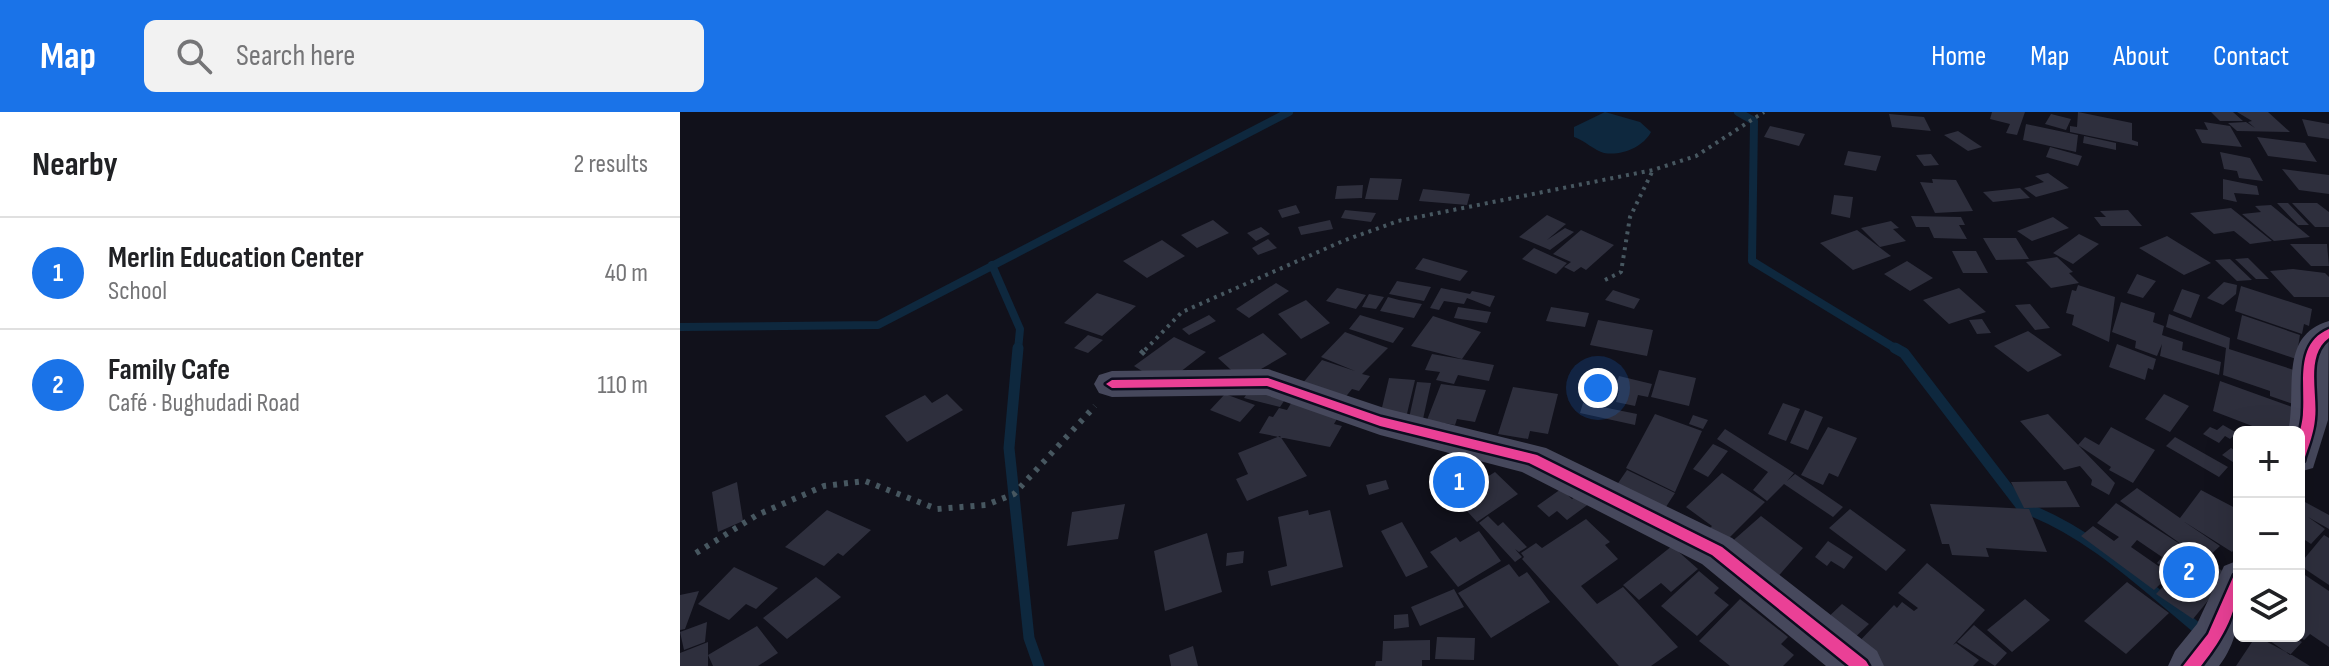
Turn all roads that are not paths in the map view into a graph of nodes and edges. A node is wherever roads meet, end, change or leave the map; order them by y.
1 (2329, 333) edge
2 (1112, 384) road end
3 (2305, 436) edge
4 (2233, 593) edge
5 (1861, 666) edge
6 (2191, 666) edge

1 - 3 street
2 - 5 street
4 - 6 street

